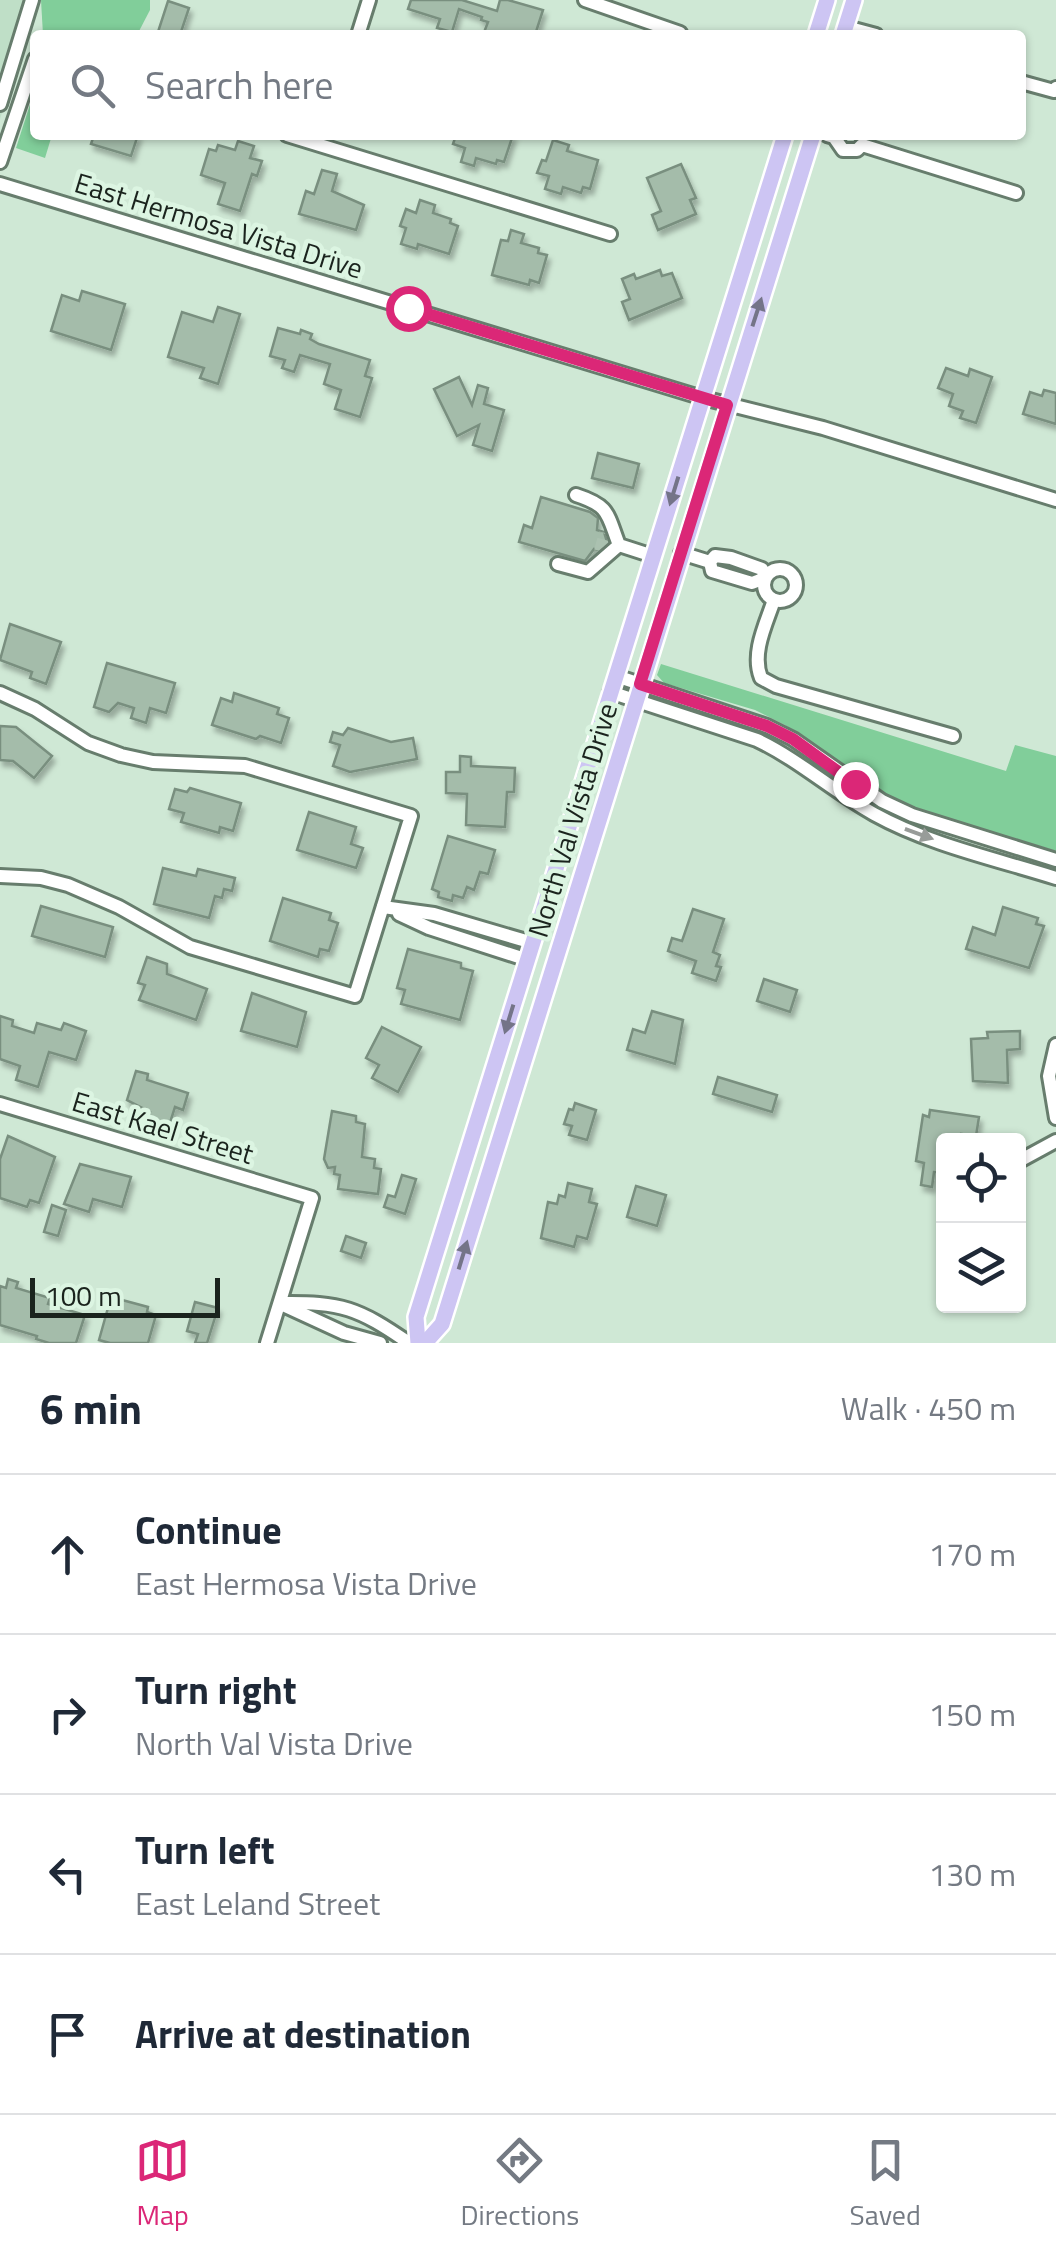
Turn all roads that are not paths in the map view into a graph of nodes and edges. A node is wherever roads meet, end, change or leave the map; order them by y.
1 (32, 0) edge
2 (369, 0) edge
3 (585, 0) edge
4 (827, 0) edge
5 (854, 0) edge
6 (818, 27) edge
7 (360, 30) edge
8 (671, 30) edge
9 (845, 30) edge
10 (30, 74) edge
11 (1026, 84) edge
12 (1056, 88) edge
13 (0, 104) edge
14 (783, 140) edge
15 (810, 140) edge
16 (835, 140) edge
17 (861, 140) edge
18 (326, 141) edge
19 (0, 162) edge
20 (0, 184) edge
21 (1016, 193) dead end
22 (610, 234) dead end
23 (703, 398) junction
24 (727, 405) junction
25 (576, 495) dead end
26 (1056, 500) edge
27 (619, 545) junction
28 (681, 553) junction
29 (653, 556) junction
30 (558, 564) dead end
31 (765, 578) junction
32 (774, 600) junction
33 (613, 684) junction
34 (638, 692) junction
35 (0, 693) edge
36 (954, 736) dead end
37 (1056, 860) edge
38 (0, 876) edge
39 (1056, 878) edge
40 (383, 907) junction
41 (484, 928) junction
42 (533, 943) junction
43 (480, 944) junction
44 (528, 960) junction
45 (1056, 1045) edge
46 (0, 1104) edge
47 (1056, 1118) edge
48 (1056, 1141) edge
49 (1026, 1158) edge
50 (280, 1303) junction
51 (352, 1311) junction
52 (344, 1334) junction
53 (268, 1343) edge
54 (380, 1343) edge
55 (409, 1343) edge
56 (422, 1343) edge

1 - 13 street
2 - 7 street
3 - 8 street
4 - 6 main road
5 - 9 main road
10 - 19 street
11 - 12 street
14 - 23 main road, North Val Vista Drive
24 -> 15 main road, North Val Vista Drive
16 - 17 street
17 - 21 street
18 - 22 street
20 - 23 street, East Hermosa Vista Drive
23 - 24 street, East Hermosa Vista Drive
23 -> 29 main road, North Val Vista Drive
24 - 26 street, East Hermosa Vista Drive
24 - 28 main road, North Val Vista Drive
25 - 27 street
27 - 29 street
27 - 30 street
28 - 31 street
28 - 34 main road, North Val Vista Drive
29 - 33 main road, North Val Vista Drive
31 - 32 street
31 - 32 street
32 - 36 street
33 - 34 street
33 - 42 main road, North Val Vista Drive
34 - 37 street
34 -> 39 street
56 -> 34 main road, North Val Vista Drive
35 - 40 street
38 - 40 street
40 - 41 street
40 - 43 street
41 - 42 street
41 - 43 street
42 - 44 main road, North Val Vista Drive
43 - 44 street
44 -> 56 main road, North Val Vista Drive
45 - 47 street
46 - 50 street, East Kael Street
48 - 49 street
50 - 51 street
50 - 52 street
50 - 53 street
51 - 52 street
51 - 55 street
52 - 54 street

